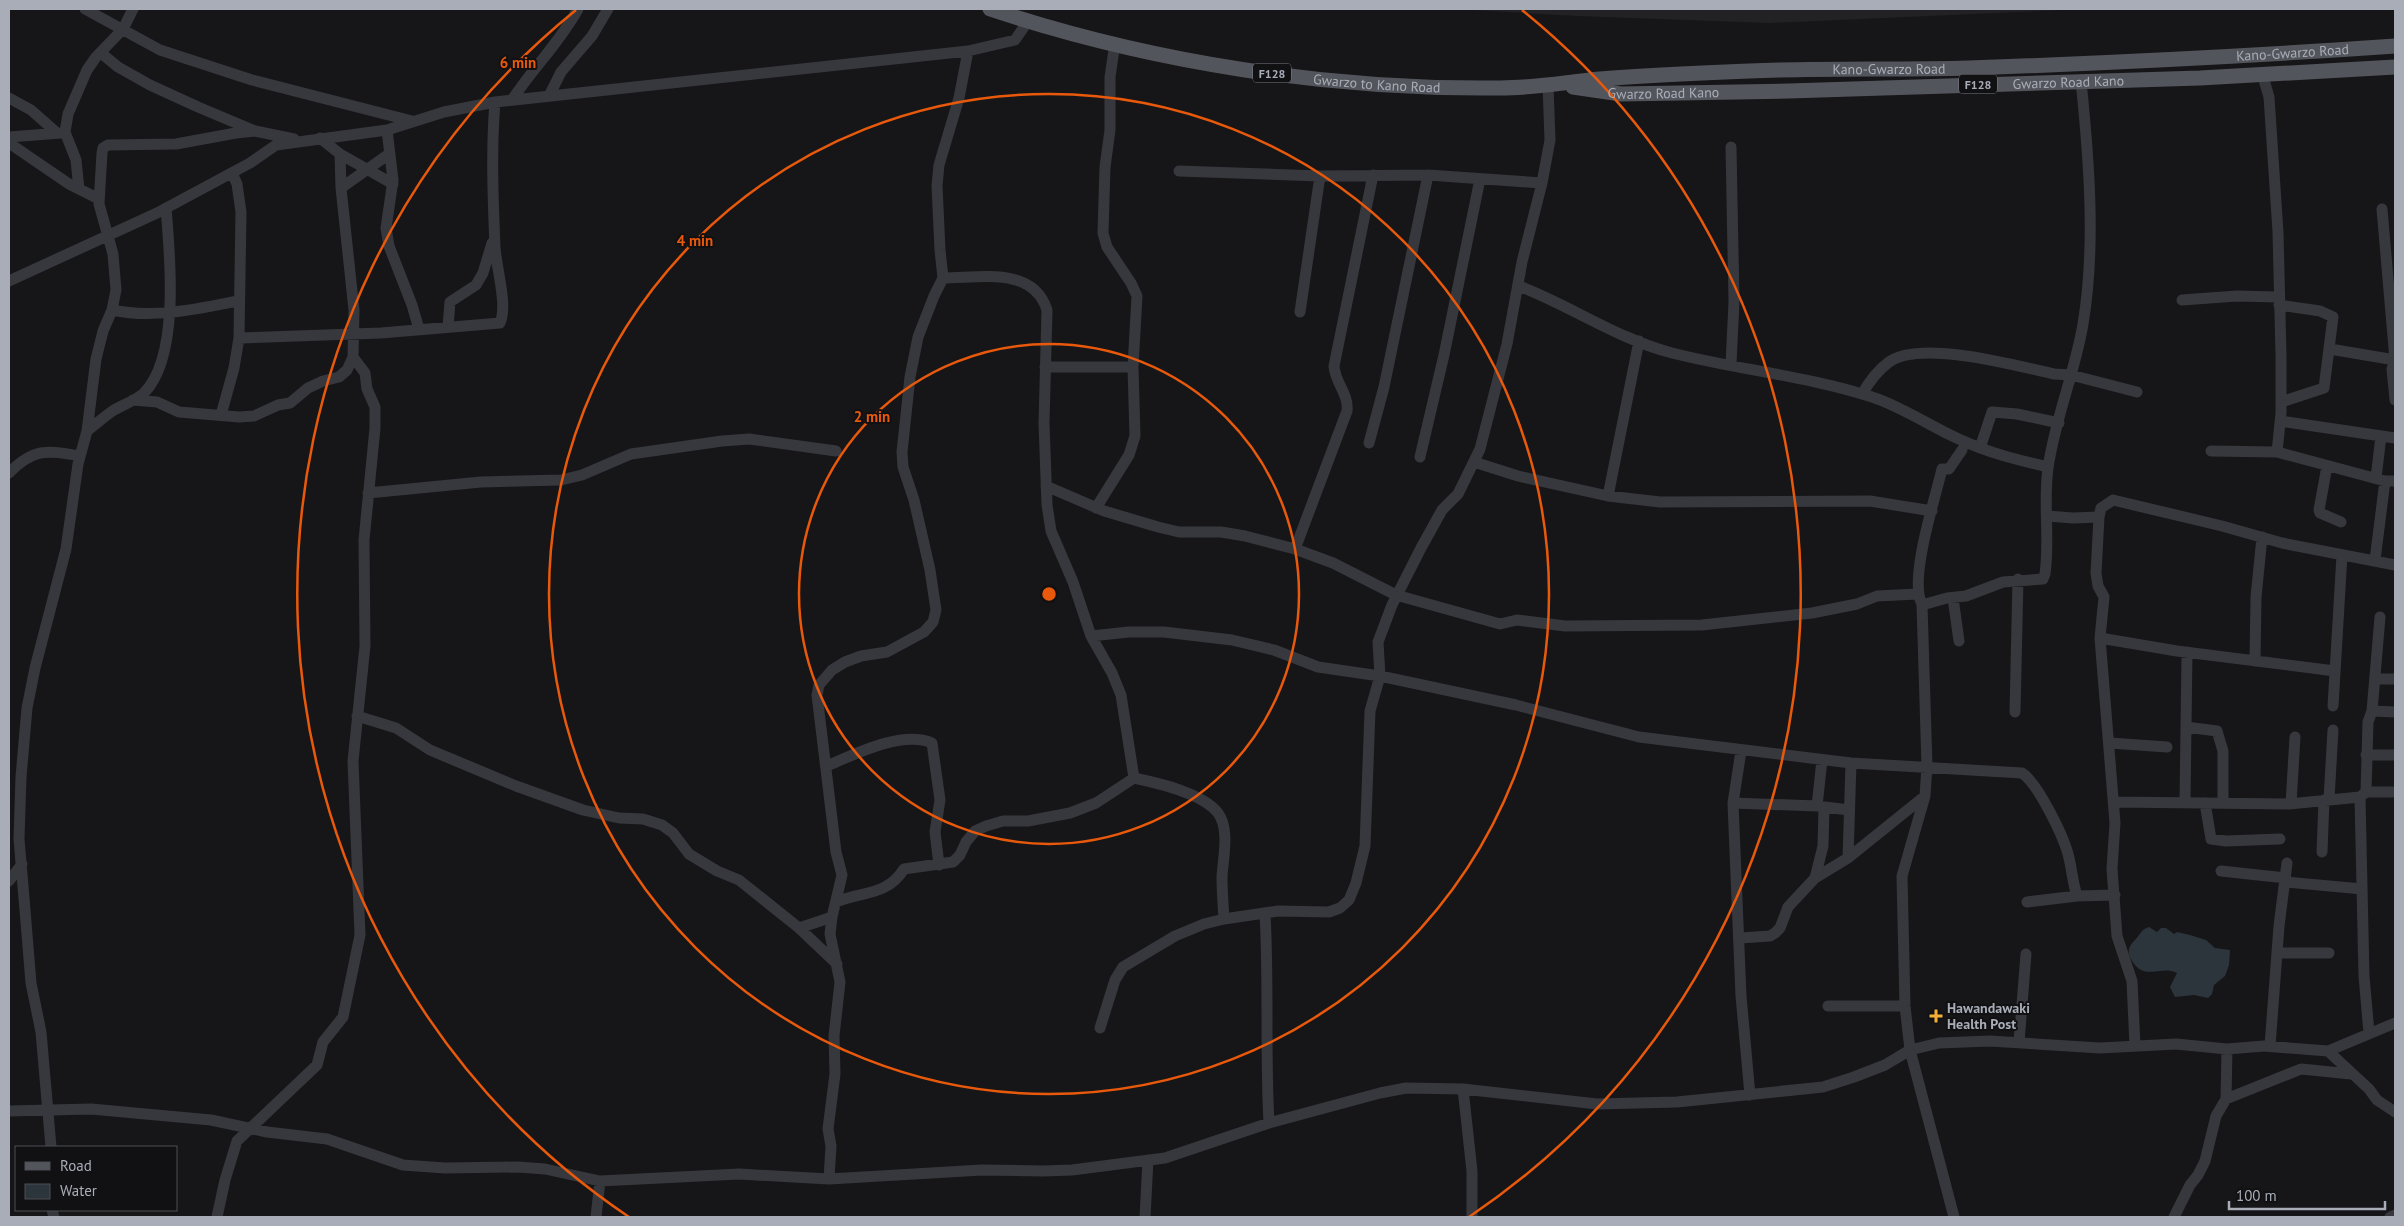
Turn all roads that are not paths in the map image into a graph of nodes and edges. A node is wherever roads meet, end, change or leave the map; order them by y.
1 (85, 9) edge
2 (133, 9) edge
3 (578, 9) edge
4 (608, 9) edge
5 (990, 9) edge
6 (101, 14) edge
7 (1028, 22) junction
8 (122, 29) junction
9 (110, 42) junction
10 (1115, 43) junction
11 (2395, 46) edge
12 (968, 51) junction
13 (101, 52) junction
14 (2395, 67) edge
15 (2262, 74) junction
16 (2081, 81) junction
17 (1555, 85) junction
18 (549, 96) junction
19 (9, 98) edge
20 (512, 100) junction
21 (495, 102) junction
22 (412, 122) junction
23 (387, 130) junction
24 (255, 131) junction
25 (61, 133) junction
26 (9, 137) edge
27 (320, 138) junction
28 (302, 140) junction
29 (9, 143) edge
30 (1731, 147) dead end
31 (340, 154) junction
32 (389, 154) junction
33 (368, 169) junction
34 (1179, 171) dead end
35 (232, 173) junction
36 (1373, 175) junction
37 (1320, 176) junction
38 (1428, 176) junction
39 (1480, 179) junction
40 (1542, 183) junction
41 (393, 184) junction
42 (341, 188) junction
43 (78, 189) junction
44 (98, 199) junction
45 (166, 208) junction
46 (2382, 210) dead end
47 (495, 234) junction
48 (108, 237) junction
49 (2391, 276) edge
50 (944, 278) junction
51 (9, 282) edge
52 (1519, 286) junction
53 (2182, 300) dead end
54 (2279, 301) junction
55 (238, 302) junction
56 (112, 310) junction
57 (169, 312) junction
58 (1300, 312) dead end
59 (448, 327) junction
60 (419, 329) junction
61 (354, 334) junction
62 (239, 338) junction
63 (1639, 341) junction
64 (2330, 349) junction
65 (353, 357) junction
66 (2394, 360) edge
67 (1731, 364) junction
68 (1045, 367) junction
69 (1133, 367) junction
70 (2071, 375) junction
71 (2137, 392) dead end
72 (1862, 394) junction
73 (133, 400) junction
74 (2395, 400) edge
75 (2280, 402) junction
76 (91, 408) junction
77 (115, 410) junction
78 (220, 415) junction
79 (2280, 421) junction
80 (2059, 422) junction
81 (87, 432) junction
82 (2381, 436) junction
83 (2395, 438) edge
84 (1369, 443) dead end
85 (1980, 448) junction
86 (1962, 450) dead end
87 (836, 451) dead end
88 (2211, 451) dead end
89 (2277, 452) junction
90 (80, 456) junction
91 (1420, 457) dead end
92 (1474, 462) junction
93 (2327, 466) junction
94 (2048, 467) junction
95 (9, 473) edge
96 (2386, 480) edge
97 (1046, 486) junction
98 (368, 493) junction
99 (1608, 496) junction
100 (1096, 508) junction
101 (1932, 511) junction
102 (2047, 516) junction
103 (2099, 516) junction
104 (2341, 522) dead end
105 (2262, 537) junction
106 (1295, 549) junction
107 (2342, 555) junction
108 (2375, 560) junction
109 (2395, 565) edge
110 (2018, 579) junction
111 (1396, 595) junction
112 (1953, 598) junction
113 (1920, 600) junction
114 (2380, 618) dead end
115 (1091, 636) junction
116 (2100, 638) junction
117 (1959, 641) dead end
118 (2187, 652) junction
119 (2255, 661) junction
120 (2335, 671) junction
121 (1380, 676) junction
122 (2375, 679) junction
123 (2395, 679) edge
124 (2333, 706) dead end
125 (2372, 711) junction
126 (2015, 712) dead end
127 (2395, 712) edge
128 (357, 716) junction
129 (2186, 727) junction
130 (2333, 730) dead end
131 (2295, 737) dead end
132 (2110, 743) junction
133 (2167, 747) dead end
134 (1740, 751) junction
135 (2366, 755) junction
136 (2395, 755) edge
137 (1822, 760) junction
138 (1851, 764) junction
139 (827, 766) junction
140 (1928, 766) junction
141 (1134, 778) junction
142 (2395, 792) edge
143 (2363, 795) junction
144 (1925, 796) junction
145 (2327, 800) junction
146 (2114, 802) junction
147 (2185, 802) junction
148 (2223, 802) junction
149 (1733, 803) junction
150 (2204, 803) junction
151 (2291, 804) junction
152 (1820, 807) junction
153 (1849, 810) junction
154 (2280, 839) dead end
155 (2322, 852) dead end
156 (1848, 858) junction
157 (2287, 863) dead end
158 (22, 864) junction
159 (939, 865) junction
160 (2221, 871) dead end
161 (1816, 878) junction
162 (2286, 880) junction
163 (9, 881) edge
164 (2362, 889) junction
165 (2115, 895) junction
166 (2077, 896) junction
167 (836, 902) junction
168 (2027, 902) dead end
169 (1265, 914) junction
170 (832, 917) junction
171 (1224, 919) junction
172 (799, 928) junction
173 (1740, 938) junction
174 (2277, 953) junction
175 (2026, 954) dead end
176 (2329, 954) dead end
177 (838, 966) junction
178 (1828, 1006) dead end
179 (1905, 1006) junction
180 (2395, 1023) edge
181 (1100, 1028) dead end
182 (2369, 1033) junction
183 (2019, 1042) junction
184 (2135, 1046) junction
185 (2270, 1046) junction
186 (2311, 1048) junction
187 (2227, 1049) junction
188 (1910, 1050) junction
189 (2328, 1051) junction
190 (2300, 1069) junction
191 (2351, 1074) junction
192 (1463, 1089) junction
193 (1750, 1095) junction
194 (2226, 1099) junction
195 (49, 1110) junction
196 (9, 1111) edge
197 (2395, 1112) edge
198 (230, 1123) junction
199 (1269, 1123) junction
200 (252, 1129) junction
201 (237, 1141) junction
202 (51, 1146) edge
203 (1148, 1160) junction
204 (829, 1178) junction
205 (600, 1181) junction
206 (2395, 1214) edge
207 (216, 1217) edge
208 (596, 1217) edge
209 (1145, 1217) edge
210 (1472, 1217) edge
211 (1954, 1217) edge
212 (2174, 1217) edge
213 (2390, 1217) edge

1 - 6 street
2 - 8 street
3 - 20 street
4 - 18 street
5 - 7 main road, Gwarzo to Kano Road / F128
6 - 8 street
6 - 9 street
7 - 10 main road, Gwarzo to Kano Road / F128
7 - 12 street
8 - 9 street
8 - 22 street
9 - 13 street
10 - 17 main road, Gwarzo to Kano Road / F128
10 - 69 street
11 - 17 main road, Kano-Gwarzo Road / F128
12 - 18 street
12 - 50 street
13 - 24 street
13 - 25 street
14 - 15 main road, Gwarzo Road Kano / F128
15 - 16 main road, Gwarzo Road Kano / F128
15 - 54 street
16 - 17 main road, Gwarzo Road Kano / F128
16 - 70 street
17 - 40 street
18 - 20 street
19 - 25 street
20 - 21 street
21 - 22 street
21 - 47 street
22 - 23 street
23 - 27 street
23 - 32 street
24 - 28 street
24 - 44 street
25 - 26 street
25 - 43 street
27 - 28 street
27 - 31 street
28 - 35 street
29 - 43 street
30 - 67 street
31 - 33 street
31 - 42 street
32 - 33 street
32 - 41 street
33 - 41 street
33 - 42 street
34 - 37 street
35 - 45 street
35 - 55 street
36 - 37 street
36 - 38 street
36 - 106 street
37 - 58 street
38 - 39 street
38 - 84 street
39 - 40 street
39 - 91 street
40 - 52 street
41 - 60 street
42 - 61 street
43 - 44 street
44 - 48 street
45 - 48 street
45 - 57 street
46 - 49 street
47 - 59 street
47 - 59 street
48 - 51 street
48 - 56 street
49 - 66 street
50 - 68 street
50 - 139 street
52 - 63 street
52 - 92 street
53 - 54 street
54 - 64 street
54 - 75 street
55 - 57 street
55 - 62 street
56 - 57 street
56 - 76 street
57 - 73 street
59 - 60 street
60 - 61 street
61 - 62 street
61 - 65 street
62 - 78 street
63 - 67 street
63 - 99 street
64 - 66 street
64 - 75 street
65 - 78 street
65 - 98 street
66 - 74 street
67 - 72 street
68 - 69 street
68 - 97 street
69 - 100 street
70 - 71 street
70 - 72 street
70 - 80 street
72 - 85 street
73 - 77 street
73 - 78 street
75 - 79 street
76 - 77 street
76 - 81 street
77 - 81 street
79 - 82 street
79 - 89 street
80 - 85 street
80 - 94 street
81 - 90 street
82 - 83 street
82 - 96 street
85 - 94 street
86 - 101 street
87 - 98 street
88 - 89 street
89 - 93 street
90 - 95 street
90 - 158 street
92 - 99 street
92 - 111 street
93 - 96 street
93 - 104 street
94 - 102 street
96 - 108 street
97 - 100 street
97 - 115 street
98 - 128 street
99 - 101 street
100 - 106 street
101 - 113 street
102 - 103 street
102 - 110 street
103 - 105 street
103 - 116 street
105 - 107 street
105 - 119 street
106 - 111 street
107 - 108 street
107 - 120 street
108 - 109 street
110 - 112 street
110 - 126 street
111 - 113 street
111 - 121 street
112 - 113 street
112 - 117 street
113 - 140 street
114 - 122 street
115 - 121 street
115 - 141 street
116 - 118 street
116 - 132 street
118 - 119 street
118 - 129 street
119 - 120 street
120 - 124 street
121 - 134 street
121 - 169 street
122 - 123 street
122 - 125 street
125 - 127 street
125 - 135 street
128 - 172 street
128 - 200 street
129 - 147 street
129 - 148 street
130 - 145 street
131 - 151 street
132 - 133 street
132 - 146 street
134 - 137 street
134 - 149 street
135 - 136 street
135 - 143 street
137 - 138 street
137 - 152 street
138 - 140 street
138 - 153 street
139 - 159 street
139 - 167 street
140 - 144 street
140 - 166 street
141 - 159 street
141 - 171 street
142 - 143 street
143 - 145 street
143 - 164 street
144 - 156 street
144 - 179 street
145 - 151 street
145 - 155 street
146 - 147 street
146 - 165 street
147 - 150 street
148 - 150 street
148 - 151 street
149 - 152 street
149 - 173 street
150 - 154 street
152 - 153 street
152 - 161 street
153 - 156 street
156 - 161 street
157 - 162 street
158 - 163 street
158 - 195 street
159 - 167 street
160 - 162 street
161 - 173 street
162 - 164 street
162 - 174 street
164 - 182 street
165 - 166 street
165 - 184 street
166 - 168 street
167 - 170 street
169 - 171 street
169 - 199 street
170 - 172 street
170 - 177 street
171 - 181 street
172 - 177 street
173 - 193 street
174 - 176 street
174 - 185 street
175 - 183 street
177 - 204 street
178 - 179 street
179 - 188 street
180 - 182 street
182 - 189 street
183 - 184 street
183 - 188 street
184 - 187 street
185 - 186 street
185 - 187 street
186 - 189 street
186 - 190 street
187 - 194 street
188 - 193 street
188 - 211 street
189 - 191 street
190 - 191 street
190 - 194 street
191 - 197 street
192 - 193 street
192 - 199 street
192 - 210 street
194 - 212 street
195 - 196 street
195 - 198 street
195 - 202 street
198 - 200 street
198 - 201 street
199 - 203 street
200 - 201 street
200 - 205 street
201 - 207 street
203 - 204 street
203 - 209 street
204 - 205 street
205 - 208 street
206 - 213 street

